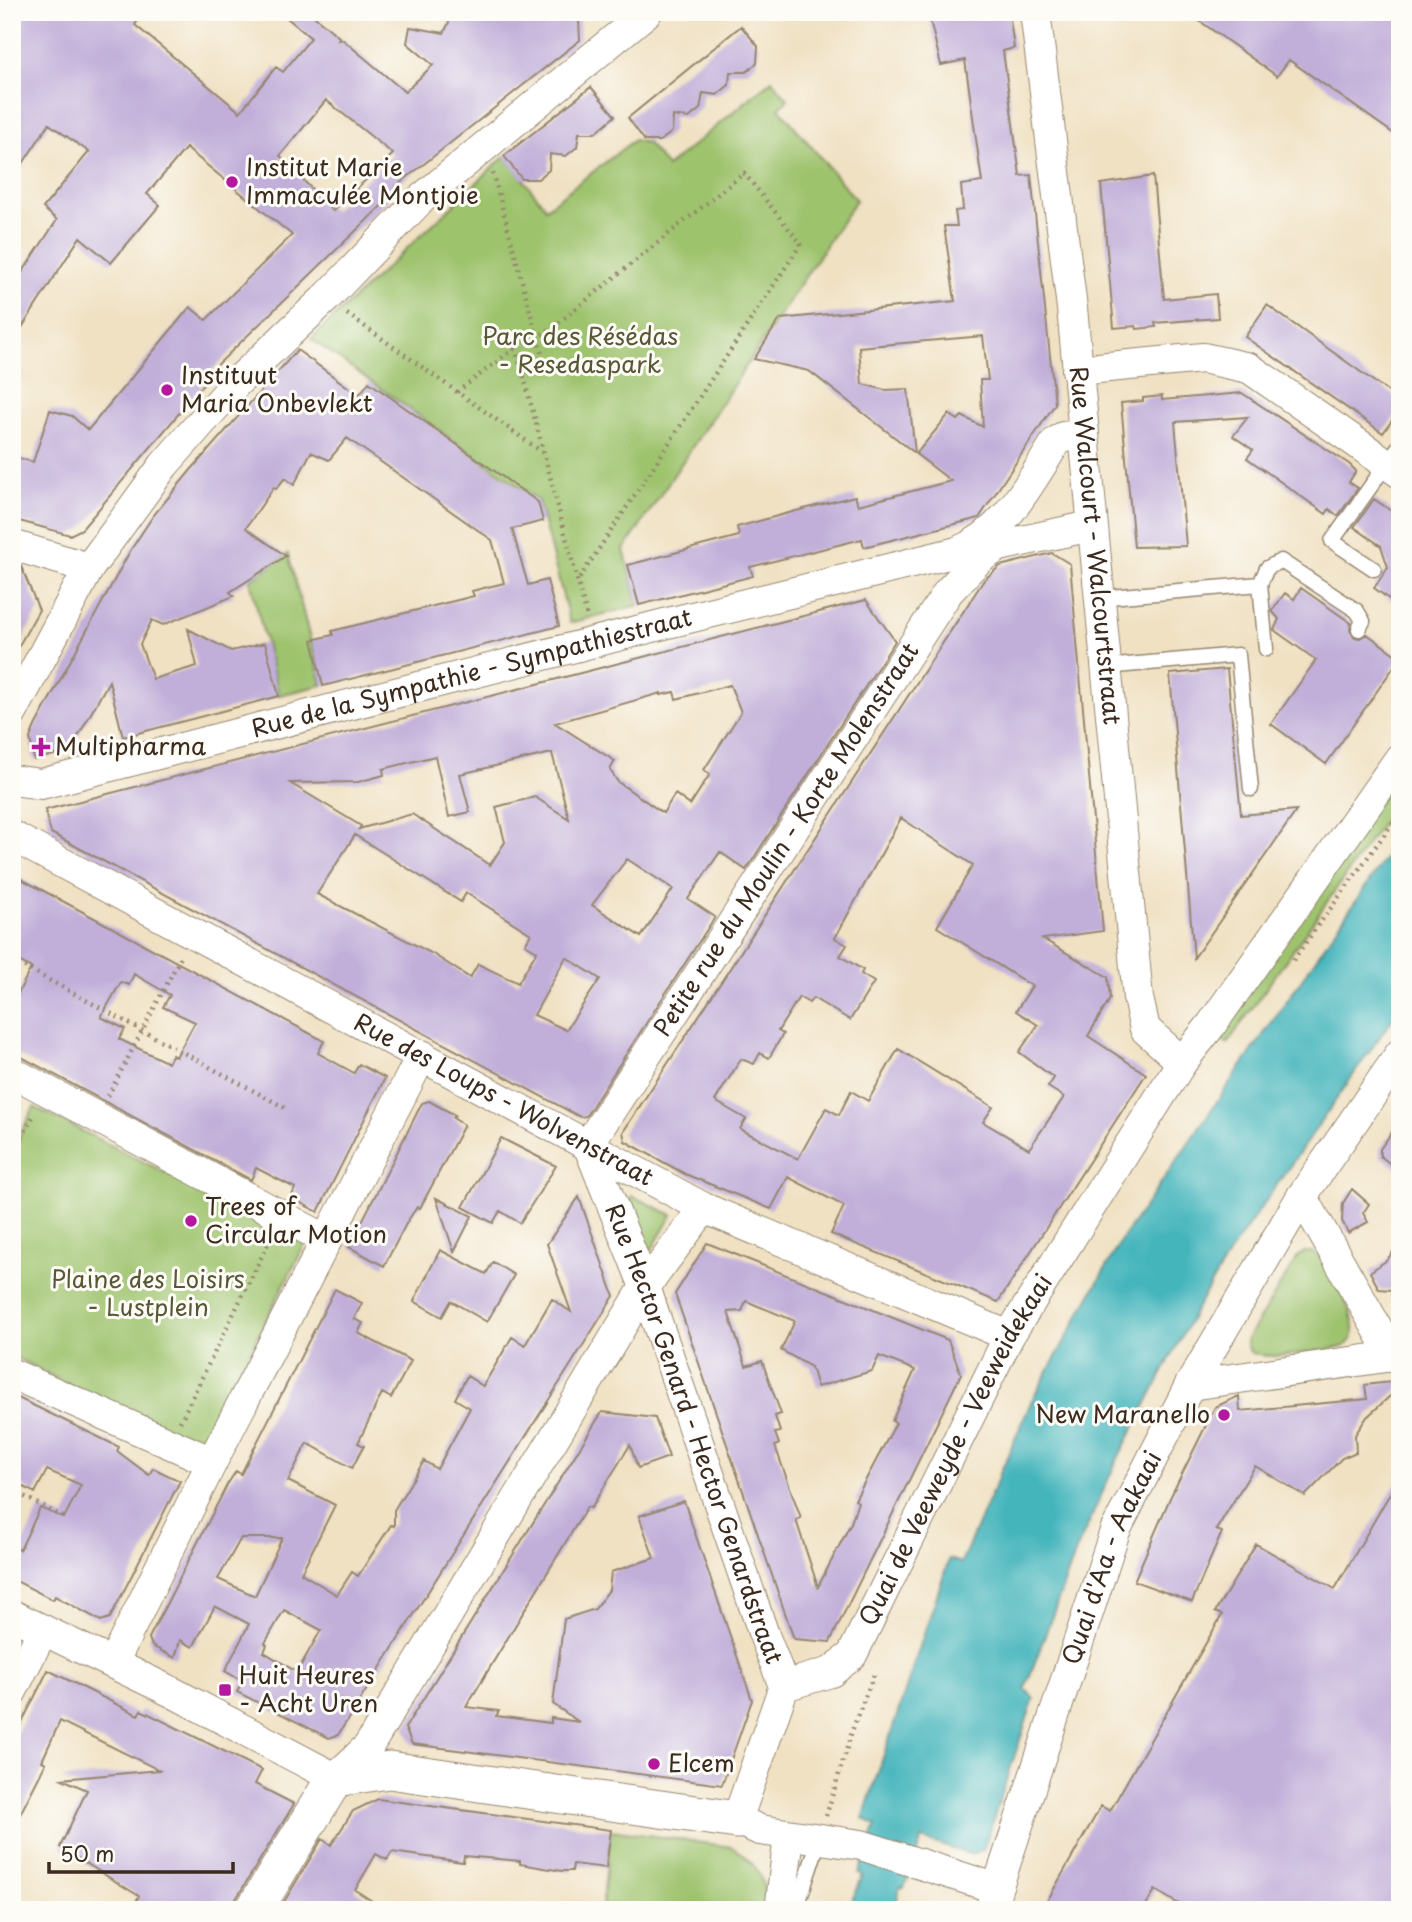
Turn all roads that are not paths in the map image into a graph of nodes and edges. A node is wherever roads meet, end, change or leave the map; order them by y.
1 (1035, 12) edge
2 (631, 17) edge
3 (1077, 370) junction
4 (1083, 435) junction
5 (1395, 460) edge
6 (1091, 526) junction
7 (994, 540) junction
8 (12, 545) edge
9 (931, 559) junction
10 (89, 568) junction
11 (1374, 569) dead end
12 (1260, 584) junction
13 (948, 592) junction
14 (1098, 598) junction
15 (1359, 629) dead end
16 (1266, 649) dead end
17 (1105, 667) junction
18 (12, 713) edge
19 (1400, 758) edge
20 (12, 780) edge
21 (1251, 789) dead end
22 (12, 836) edge
23 (1400, 1054) edge
24 (422, 1055) junction
25 (1182, 1062) junction
26 (12, 1072) edge
27 (588, 1145) junction
28 (1302, 1196) junction
29 (704, 1208) junction
30 (327, 1240) junction
31 (645, 1287) junction
32 (1009, 1336) junction
33 (1397, 1351) edge
34 (12, 1374) edge
35 (1190, 1385) junction
36 (212, 1462) junction
37 (12, 1615) edge
38 (43, 1630) junction
39 (113, 1663) junction
40 (784, 1686) junction
41 (12, 1691) edge
42 (335, 1778) junction
43 (737, 1820) junction
44 (789, 1835) junction
45 (819, 1840) junction
46 (984, 1893) edge
47 (254, 1910) edge
48 (780, 1910) edge
49 (796, 1910) edge

1 - 3 street, Rue Walcourt - Walcourtstraat
2 - 10 street
3 - 4 street, Rue Walcourt - Walcourtstraat
3 - 5 street
4 - 6 street, Rue Walcourt - Walcourtstraat
4 - 7 street, Petite rue du Moulin - Korte Molenstraat
5 - 11 lane
6 - 7 street, Rue de la Sympathie - Sympathiestraat
6 - 14 street, Rue Walcourt - Walcourtstraat
7 - 9 street, Rue de la Sympathie - Sympathiestraat
7 - 13 street, Petite rue du Moulin - Korte Molenstraat
8 - 10 street
9 - 13 street
9 - 20 street, Rue de la Sympathie - Sympathiestraat
10 - 18 street
12 - 14 lane
12 - 15 lane
12 - 16 lane
13 - 27 street, Petite rue du Moulin - Korte Molenstraat
14 - 17 street, Rue Walcourt - Walcourtstraat
17 - 21 lane
17 - 25 street, Rue Walcourt - Walcourtstraat
19 - 25 street, Quai de Veeweyde - Veeweidekaai
22 - 24 street, Rue des Loups - Wolvenstraat
23 - 28 street, Quai d'Aa - Aakaai
24 - 27 street, Rue des Loups - Wolvenstraat
24 - 30 street
25 - 32 street, Quai de Veeweyde - Veeweidekaai
26 - 30 street
27 - 29 street, Rue des Loups - Wolvenstraat
27 - 31 street, Rue Hector Genard - Hector Genardstraat
28 - 33 street
28 - 35 street, Quai d'Aa - Aakaai
29 - 31 street
29 - 32 street, Rue des Loups - Wolvenstraat
30 - 36 street
31 - 40 street, Rue Hector Genard - Hector Genardstraat
31 - 42 street
32 - 40 street, Quai de Veeweyde - Veeweidekaai
33 - 35 street
34 - 36 street
35 - 46 street, Quai d'Aa - Aakaai
36 - 39 street
37 - 38 street
38 - 39 street
38 - 41 street
39 - 42 street
40 - 43 street
42 - 43 street
42 - 47 street
43 - 44 street
44 - 45 street
44 - 48 street
45 - 46 street
45 - 49 lane

